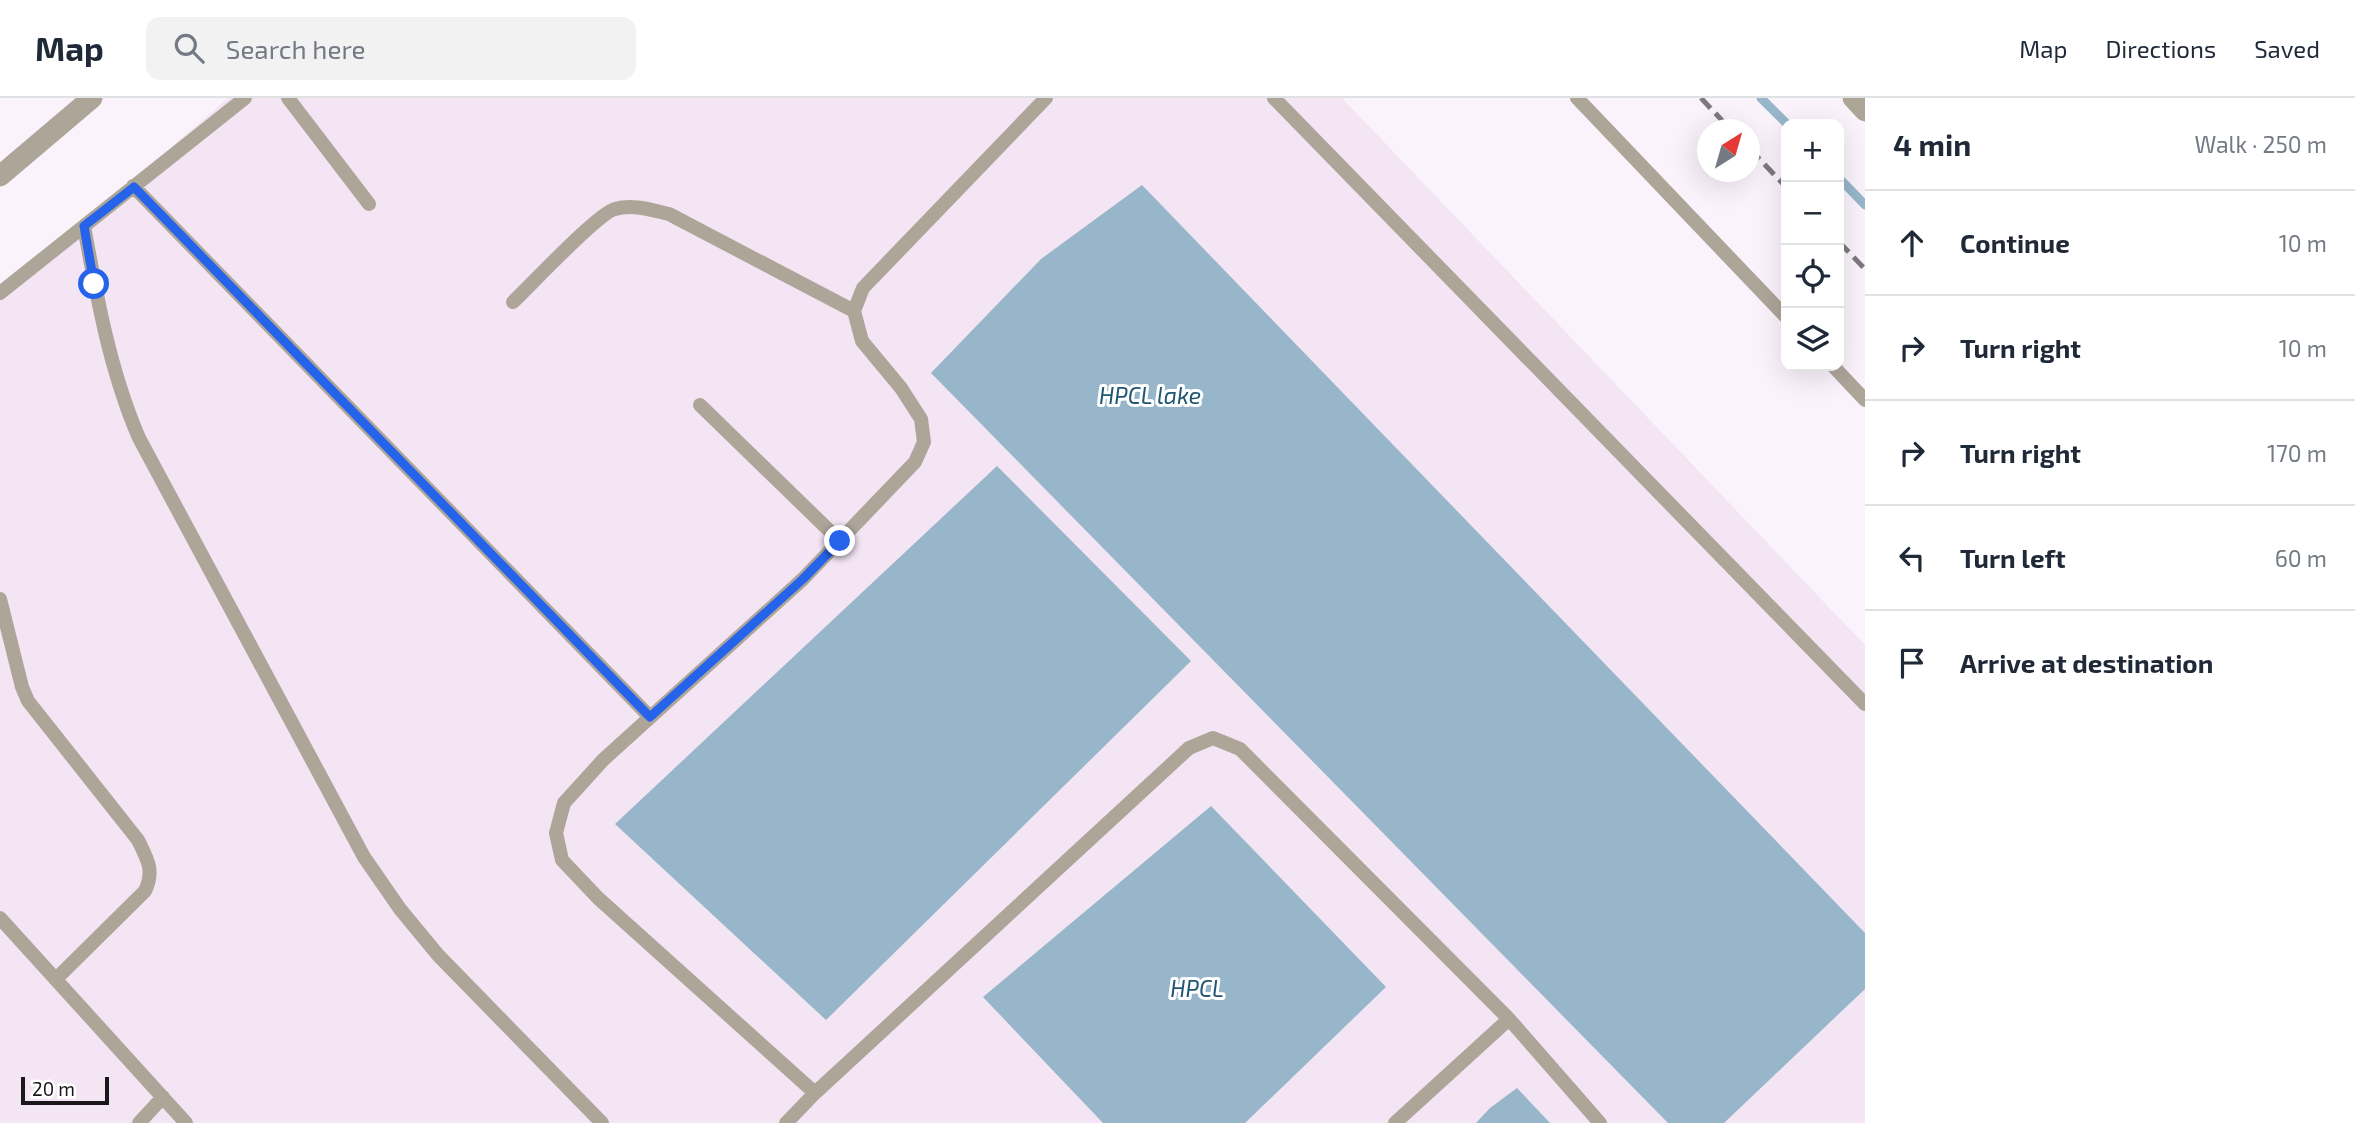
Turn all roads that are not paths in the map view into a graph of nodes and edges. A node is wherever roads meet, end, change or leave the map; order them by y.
1 (92, 98) edge
2 (245, 98) edge
3 (288, 98) edge
4 (1046, 98) edge
5 (1274, 98) edge
6 (1577, 98) edge
7 (1853, 98) edge
8 (1865, 111) edge
9 (0, 176) edge
10 (134, 187) junction
11 (369, 204) dead end
12 (84, 226) junction
13 (0, 293) edge
14 (513, 302) dead end
15 (854, 311) junction
16 (1781, 312) edge
17 (1838, 371) edge
18 (1865, 400) edge
19 (700, 405) dead end
20 (840, 541) junction
21 (0, 599) edge
22 (1865, 704) edge
23 (650, 717) junction
24 (0, 918) edge
25 (56, 979) junction
26 (1509, 1019) junction
27 (815, 1093) junction
28 (163, 1097) junction
29 (139, 1123) edge
30 (186, 1123) edge
31 (602, 1123) edge
32 (786, 1123) edge
33 (1395, 1123) edge
34 (1600, 1123) edge

1 - 9 street
2 - 10 lane
3 - 11 lane
4 - 15 lane
5 - 22 lane
6 - 16 lane
7 - 8 street
10 - 12 lane
10 - 23 lane
12 - 13 lane
12 - 31 lane
14 - 15 lane
15 - 20 lane
17 - 18 lane
19 - 20 lane
20 - 23 lane
21 - 25 lane
23 - 27 lane
24 - 25 lane
25 - 28 lane
26 - 27 lane
26 - 33 lane
26 - 34 lane
27 - 32 lane
28 - 29 lane
28 - 30 lane

